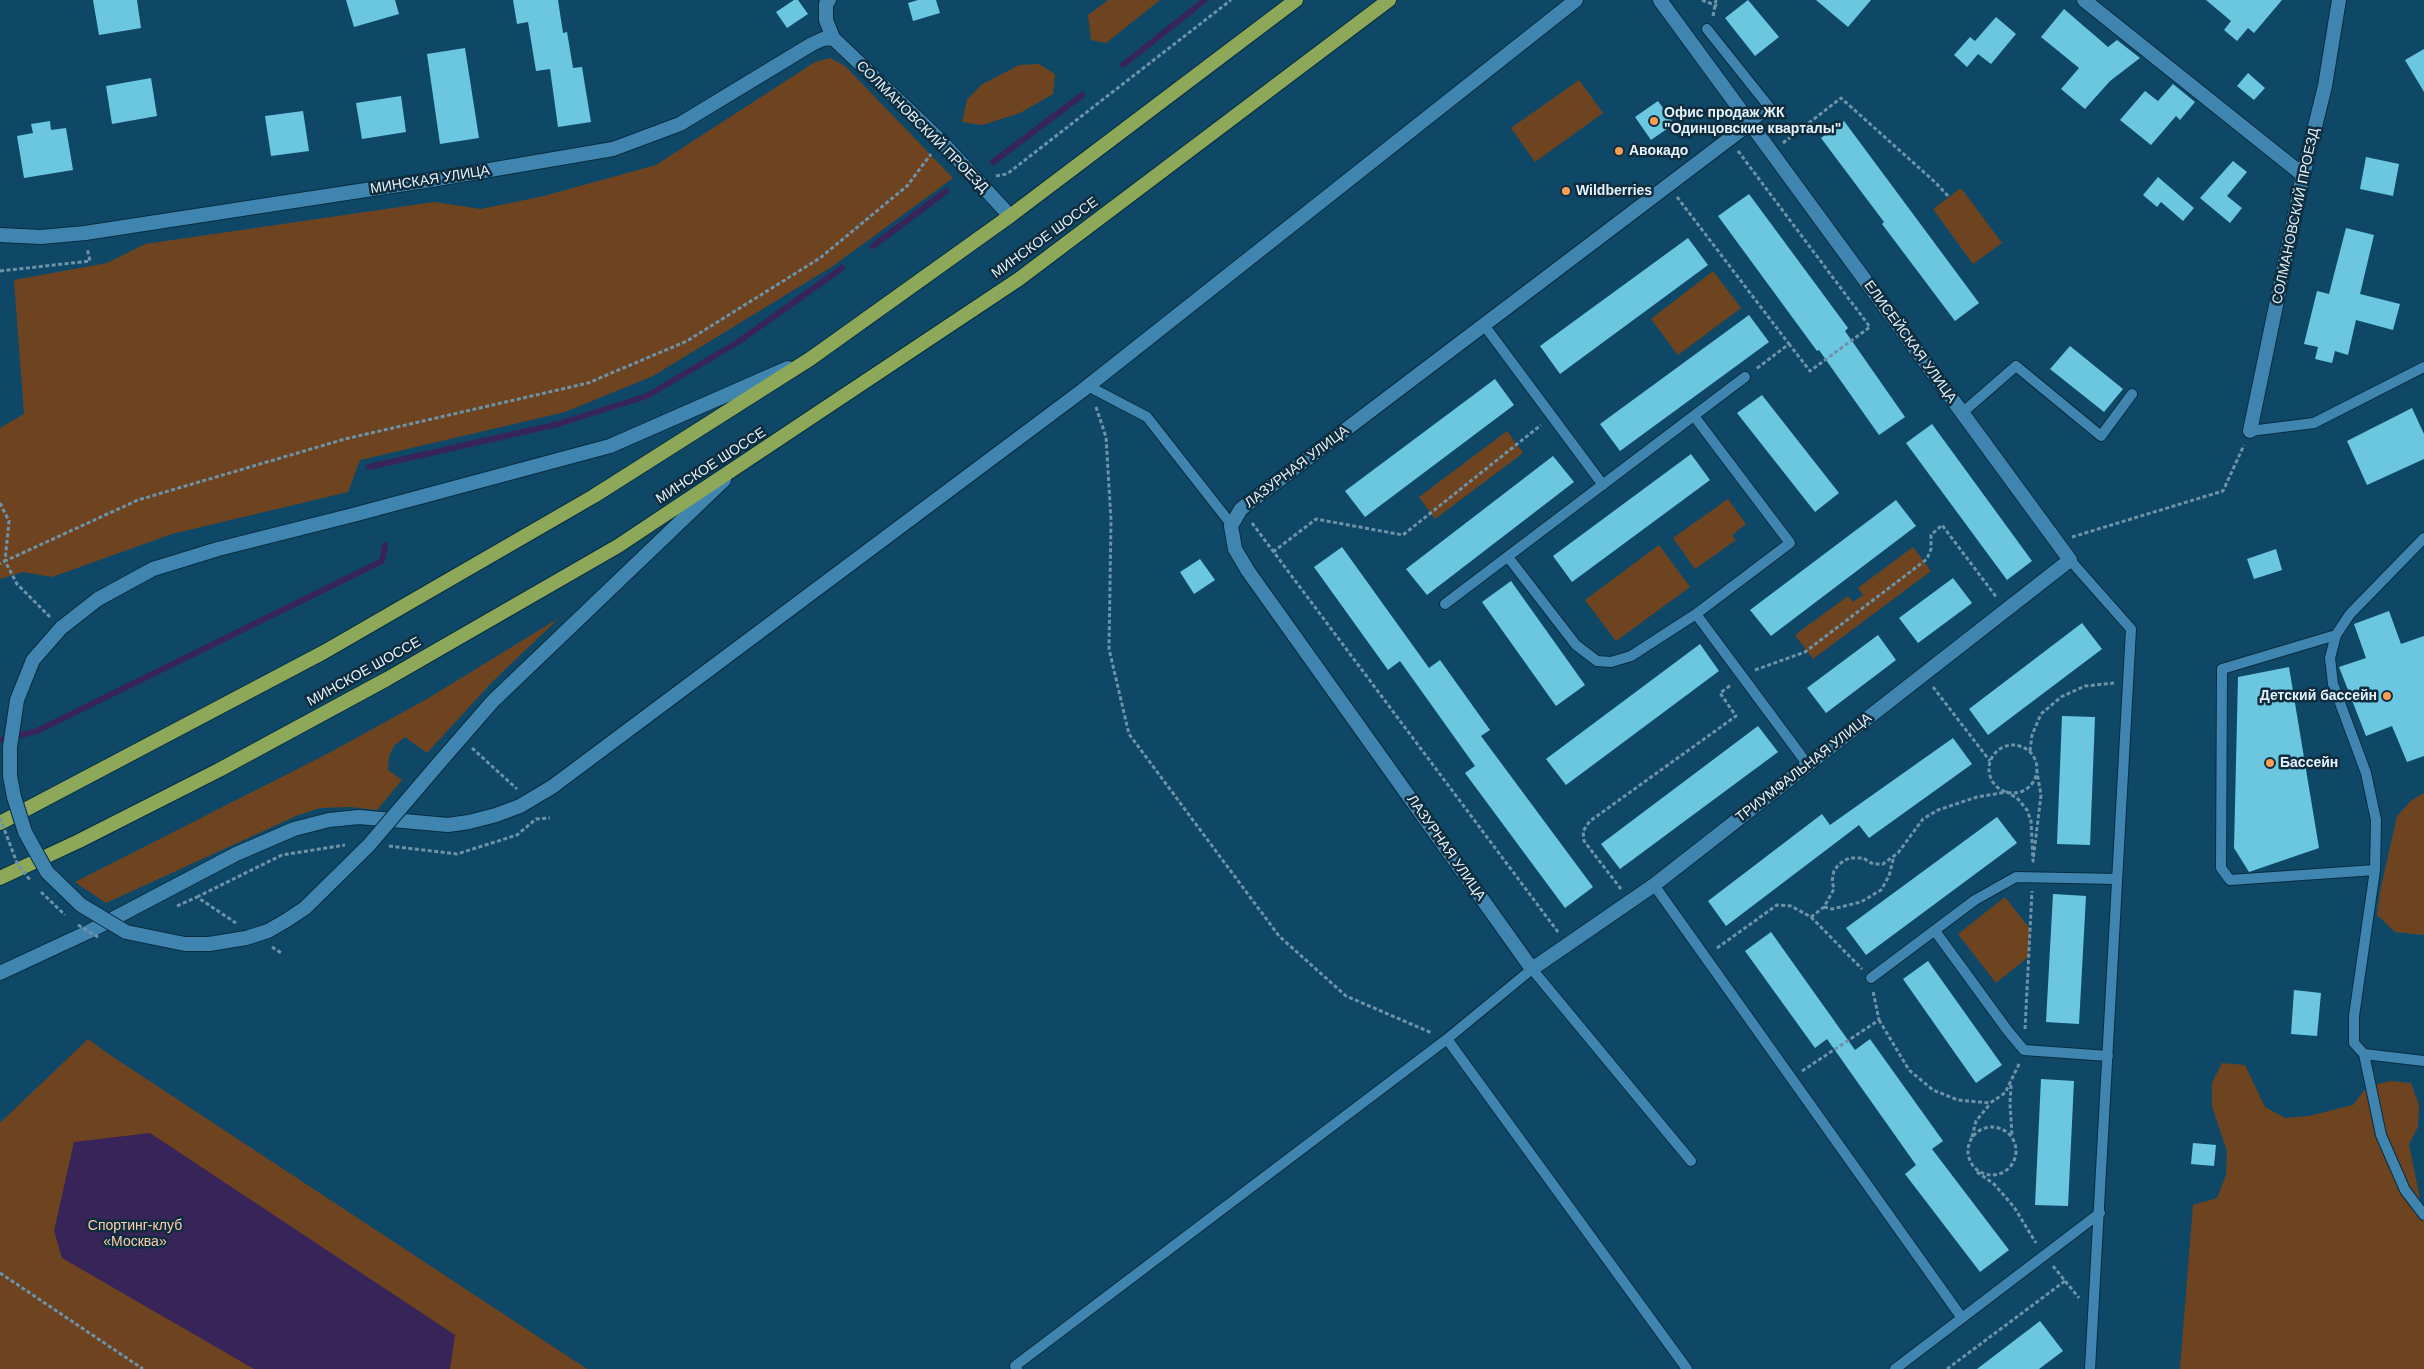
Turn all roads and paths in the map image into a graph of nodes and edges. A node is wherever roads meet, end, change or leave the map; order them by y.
1 (829, 0) edge
2 (1231, 0) edge
3 (1296, 0) edge
4 (1389, 0) edge
5 (1576, 0) edge
6 (1660, 0) edge
7 (1702, 0) edge
8 (2084, 0) edge
9 (2339, 0) edge
10 (1717, 6) dead end
11 (1707, 29) dead end
12 (834, 38) junction
13 (1749, 124) junction
14 (1729, 139) junction
15 (940, 141) junction
16 (1770, 153) junction
17 (2303, 174) junction
18 (994, 176) dead end
19 (1668, 185) junction
20 (1949, 197) dead end
21 (1010, 216) junction
22 (84, 233) junction
23 (0, 235) edge
24 (0, 271) edge
25 (1484, 326) junction
26 (1789, 344) junction
27 (810, 359) junction
28 (2424, 367) edge
29 (1745, 377) joint
30 (1088, 386) junction
31 (2132, 394) dead end
32 (1962, 413) junction
33 (1694, 416) junction
34 (1552, 417) junction
35 (2250, 432) junction
36 (735, 470) junction
37 (1602, 485) junction
38 (0, 503) edge
39 (1241, 509) junction
40 (1232, 524) junction
41 (2424, 538) edge
42 (2057, 541) junction
43 (1273, 552) junction
44 (1508, 557) junction
45 (2070, 560) junction
46 (5, 561) junction
47 (0, 564) edge
48 (1445, 604) dead end
49 (2006, 610) junction
50 (1696, 614) junction
51 (61, 628) junction
52 (2336, 635) junction
53 (1924, 674) junction
54 (2115, 674) dead end
55 (1742, 675) junction
56 (2115, 683) junction
57 (2114, 693) dead end
58 (470, 745) dead end
59 (2029, 752) junction
60 (1990, 761) junction
61 (1808, 765) junction
62 (2037, 772) junction
63 (502, 776) dead end
64 (2007, 792) junction
65 (0, 818) edge
66 (0, 823) edge
67 (1894, 856) junction
68 (2033, 861) junction
69 (2042, 862) dead end
70 (2375, 870) junction
71 (2033, 877) junction
72 (0, 878) edge
73 (2117, 879) junction
74 (32, 882) dead end
75 (1628, 882) dead end
76 (1654, 885) junction
77 (36, 888) dead end
78 (1620, 888) junction
79 (1612, 894) dead end
80 (1630, 902) junction
81 (1824, 907) junction
82 (1811, 917) junction
83 (1935, 931) junction
84 (1560, 934) dead end
85 (104, 940) dead end
86 (274, 943) dead end
87 (266, 947) dead end
88 (1705, 957) junction
89 (1532, 968) junction
90 (0, 973) edge
91 (1871, 978) junction
92 (1447, 1039) junction
93 (2364, 1054) junction
94 (2108, 1056) junction
95 (2424, 1061) edge
96 (1791, 1079) junction
97 (2011, 1084) dead end
98 (1990, 1103) dead end
99 (1972, 1137) junction
100 (2012, 1137) junction
101 (1691, 1161) dead end
102 (1977, 1172) dead end
103 (2100, 1213) junction
104 (2424, 1214) edge
105 (2044, 1255) junction
106 (0, 1273) edge
107 (2066, 1281) junction
108 (2083, 1302) dead end
109 (1962, 1318) junction
110 (143, 1369) edge
111 (1017, 1369) edge
112 (1687, 1369) edge
113 (1895, 1369) edge
114 (1947, 1369) edge
115 (2090, 1369) edge

1 - 12 street
2 - 18 path
3 - 21 highway
4 - 36 highway, МИНСКОЕ ШОССЕ
5 - 30 street
6 - 13 street, ЕЛИСЕЙСКАЯ УЛИЦА
7 - 10 path
8 - 17 street
9 - 17 street, СОЛМАНОВСКИЙ ПРОЕЗД
11 - 13 lane
12 - 15 street, СОЛМАНОВСКИЙ ПРОЕЗД
12 - 22 street, МИНСКАЯ УЛИЦА
13 - 14 street, ЛАЗУРНАЯ УЛИЦА
13 - 16 street, ЕЛИСЕЙСКАЯ УЛИЦА
14 - 19 street, ЛАЗУРНАЯ УЛИЦА
14 - 26 path
15 - 21 street, СОЛМАНОВСКИЙ ПРОЕЗД
15 - 46 path
16 - 20 path
16 - 32 street, ЕЛИСЕЙСКАЯ УЛИЦА
17 - 35 street, СОЛМАНОВСКИЙ ПРОЕЗД
19 - 25 street, ЛАЗУРНАЯ УЛИЦА
19 - 26 path
21 - 27 highway
22 - 23 street, МИНСКАЯ УЛИЦА
22 - 24 path
25 - 34 lane
25 - 39 street, ЛАЗУРНАЯ УЛИЦА
26 - 29 path
27 - 51 street
27 - 66 highway
28 - 35 lane
29 - 33 lane
30 - 40 lane
30 - 90 street
30 - 92 path
31 - 32 lane
32 - 42 street, ЕЛИСЕЙСКАЯ УЛИЦА
33 - 37 lane
33 - 50 lane
34 - 37 lane
34 - 43 path
35 - 42 path
36 - 51 street, bridge
36 - 72 highway, МИНСКОЕ ШОССЕ
37 - 44 lane
38 - 46 path
39 - 40 street, ЛАЗУРНАЯ УЛИЦА
39 - 43 path
40 - 89 street, ЛАЗУРНАЯ УЛИЦА
41 - 52 lane
42 - 45 street, ЕЛИСЕЙСКАЯ УЛИЦА
43 - 84 path
44 - 48 lane
44 - 50 lane
45 - 49 street, ТРИУМФАЛЬНАЯ УЛИЦА
45 - 73 lane
46 - 47 path
46 - 51 path
49 - 53 street, ТРИУМФАЛЬНАЯ УЛИЦА
49 - 55 path
50 - 55 lane
52 - 70 lane
52 - 70 lane
53 - 60 path
53 - 61 street, ТРИУМФАЛЬНАЯ УЛИЦА
54 - 56 path
55 - 61 lane
55 - 78 path
56 - 57 path
56 - 59 path
58 - 63 path
59 - 60 path
59 - 62 path
60 - 64 path
61 - 76 street, ТРИУМФАЛЬНАЯ УЛИЦА
62 - 64 path
62 - 68 path
64 - 67 path
64 - 68 path
65 - 74 path, bridge
67 - 81 path
67 - 81 path
68 - 69 path
68 - 71 path
70 - 93 lane
71 - 73 lane
71 - 83 lane
73 - 94 lane
75 - 78 path
76 - 80 street, ТРИУМФАЛЬНАЯ УЛИЦА
76 - 88 lane
77 - 85 path, bridge
78 - 79 path
78 - 80 path
80 - 89 street, ТРИУМФАЛЬНАЯ УЛИЦА
81 - 82 path
82 - 88 path
82 - 91 path
83 - 91 lane
83 - 94 lane
86 - 87 path
88 - 96 lane
89 - 92 lane
89 - 101 lane
91 - 96 path
92 - 111 lane
92 - 112 lane
93 - 95 lane
93 - 104 lane
94 - 103 lane
96 - 109 lane
97 - 100 path
98 - 99 path
99 - 100 path
99 - 100 path
102 - 105 path
103 - 105 lane
103 - 115 lane
105 - 107 path
105 - 109 lane
106 - 110 path
107 - 108 path
107 - 114 path
109 - 113 lane

